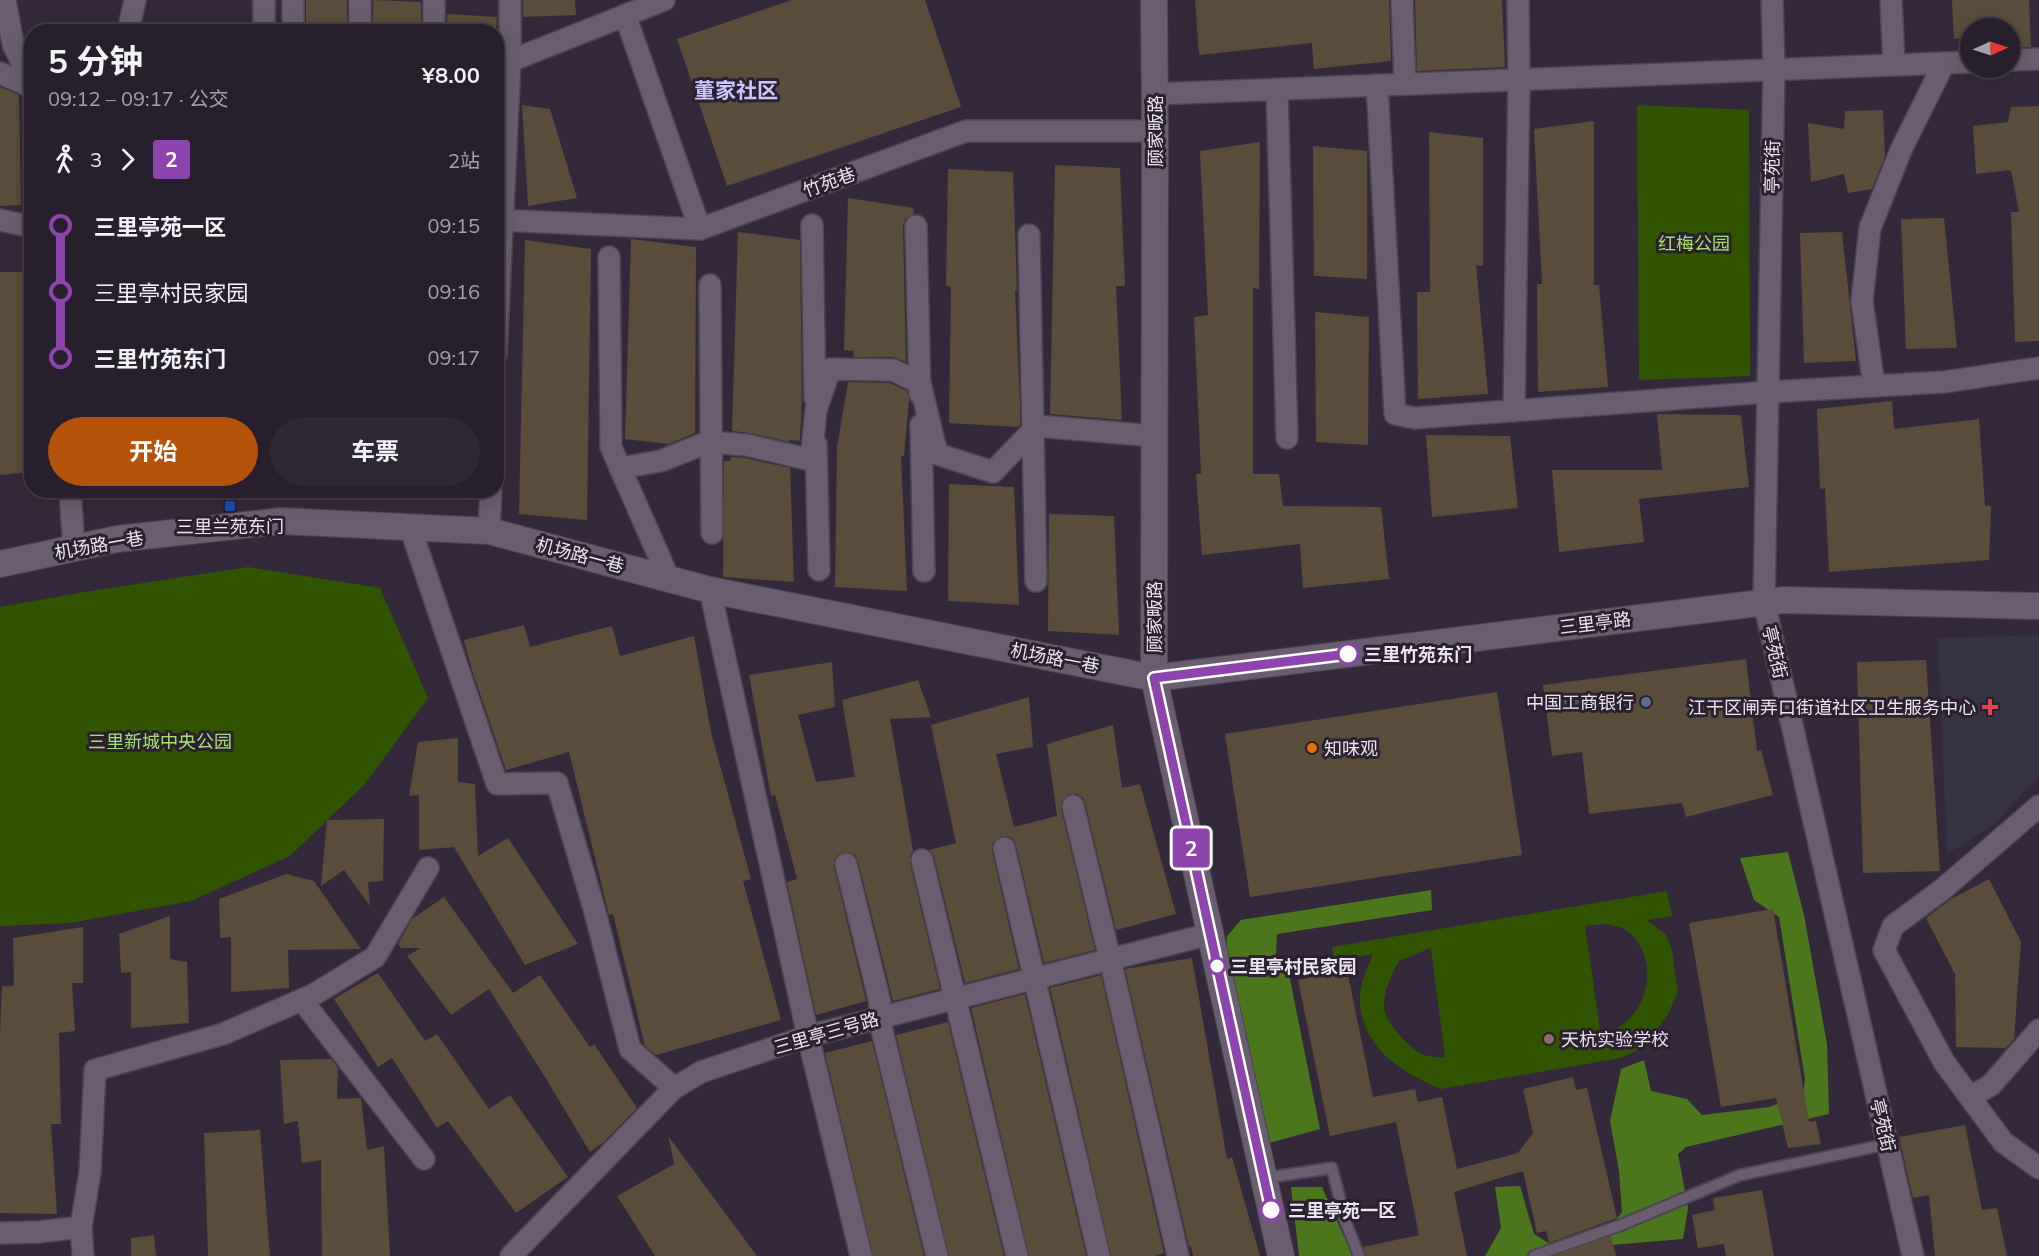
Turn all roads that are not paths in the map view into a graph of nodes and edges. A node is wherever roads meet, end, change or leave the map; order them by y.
1 (5, 0) edge
2 (135, 0) edge
3 (264, 0) edge
4 (293, 0) edge
5 (360, 0) edge
6 (434, 0) edge
7 (510, 0) edge
8 (664, 0) edge
9 (1154, 0) edge
10 (1402, 0) edge
11 (1518, 0) edge
12 (1772, 0) edge
13 (1892, 0) edge
14 (626, 15) junction
15 (130, 24) edge
16 (264, 24) edge
17 (293, 24) edge
18 (360, 24) edge
19 (434, 24) edge
20 (2039, 59) edge
21 (2020, 60) edge
22 (510, 61) junction
23 (1960, 62) edge
24 (1944, 63) junction
25 (1894, 65) junction
26 (24, 68) edge
27 (1774, 69) junction
28 (0, 73) edge
29 (1519, 80) junction
30 (24, 83) edge
31 (1405, 84) junction
32 (1377, 85) junction
33 (1277, 90) junction
34 (1155, 94) junction
35 (1155, 131) junction
36 (504, 148) edge
37 (0, 220) edge
38 (504, 220) edge
39 (24, 225) edge
40 (812, 225) dead end
41 (916, 226) dead end
42 (700, 230) junction
43 (1029, 235) dead end
44 (609, 257) dead end
45 (711, 285) dead end
46 (2039, 368) edge
47 (920, 383) junction
48 (1874, 386) junction
49 (1768, 392) junction
50 (816, 410) junction
51 (1514, 411) junction
52 (1033, 431) junction
53 (1155, 436) junction
54 (1287, 438) dead end
55 (712, 442) junction
56 (620, 468) junction
57 (71, 498) edge
58 (491, 498) edge
59 (410, 527) junction
60 (489, 531) junction
61 (712, 533) dead end
62 (74, 549) junction
63 (0, 564) edge
64 (819, 570) dead end
65 (924, 572) dead end
66 (669, 579) junction
67 (1036, 580) dead end
68 (710, 590) junction
69 (1764, 602) junction
70 (2039, 606) edge
71 (1154, 678) junction
72 (1073, 806) dead end
73 (2039, 806) edge
74 (1004, 848) dead end
75 (922, 860) dead end
76 (846, 864) dead end
77 (428, 868) dead end
78 (1210, 934) junction
79 (1110, 959) junction
80 (1035, 979) junction
81 (955, 999) junction
82 (302, 1000) junction
83 (879, 1018) junction
84 (2039, 1030) edge
85 (808, 1036) junction
86 (674, 1088) junction
87 (1970, 1097) junction
88 (1888, 1144) junction
89 (424, 1159) dead end
90 (2039, 1168) edge
91 (1264, 1178) junction
92 (81, 1227) junction
93 (0, 1233) edge
94 (83, 1256) edge
95 (511, 1256) edge
96 (861, 1256) edge
97 (938, 1256) edge
98 (1017, 1256) edge
99 (1099, 1256) edge
100 (1178, 1256) edge
101 (1281, 1256) edge
102 (1359, 1256) edge
103 (1534, 1256) edge
104 (1913, 1256) edge

1 - 26 street
2 - 15 street
3 - 16 street
4 - 17 street
5 - 18 street
6 - 19 street
7 - 22 street
8 - 14 street
9 - 34 street, 顾家畈路
10 - 31 street
11 - 29 street
12 - 27 street, 亭苑街
13 - 25 street
14 - 22 street
14 - 42 street
20 - 21 street
22 - 36 street
23 - 24 street
24 - 25 street
24 - 48 street
25 - 27 street
27 - 29 street
27 - 49 street, 亭苑街
28 - 30 street
29 - 31 street
29 - 51 street
31 - 32 street
32 - 33 street
32 - 51 street
33 - 34 street
33 - 54 street
34 - 35 street, 顾家畈路
35 - 42 street, 竹苑巷
35 - 53 street, 顾家畈路
37 - 39 street
38 - 42 street, 竹苑巷
40 - 50 street
41 - 47 street
43 - 52 street
44 - 56 street
45 - 55 street
46 - 48 street
47 - 50 street
47 - 52 street
47 - 65 street
48 - 49 street
49 - 51 street
49 - 69 street, 亭苑街
50 - 55 street
50 - 64 street
52 - 53 street
52 - 67 street
53 - 71 street, 顾家畈路
55 - 56 street
55 - 61 street
56 - 66 street
57 - 62 street
58 - 60 street
59 - 60 street, 机场路一巷
59 - 62 street, 机场路一巷
59 - 86 street
60 - 66 street, 机场路一巷
62 - 63 street, 机场路一巷
66 - 68 street, 机场路一巷
68 - 71 street, 机场路一巷
68 - 85 street
69 - 70 street, 三里亭路
69 - 71 street, 三里亭路
69 - 88 street, 亭苑街
71 - 78 street, 顾家畈路
72 - 79 street
73 - 87 street
74 - 80 street
75 - 81 street
76 - 83 street
77 - 82 street
78 - 79 street, 三里亭三号路
78 - 91 street, 顾家畈路
79 - 80 street, 三里亭三号路
79 - 100 street
80 - 81 street, 三里亭三号路
80 - 99 street
81 - 83 street, 三里亭三号路
81 - 98 street
82 - 89 street
82 - 92 street
83 - 85 street, 三里亭三号路
83 - 97 street
84 - 87 street
85 - 86 street, 三里亭三号路
85 - 96 street
86 - 95 street, 三里亭三号路
87 - 90 street
88 - 103 lane
88 - 104 street, 亭苑街
91 - 101 street, 顾家畈路
91 - 102 lane
92 - 93 street
92 - 94 street

